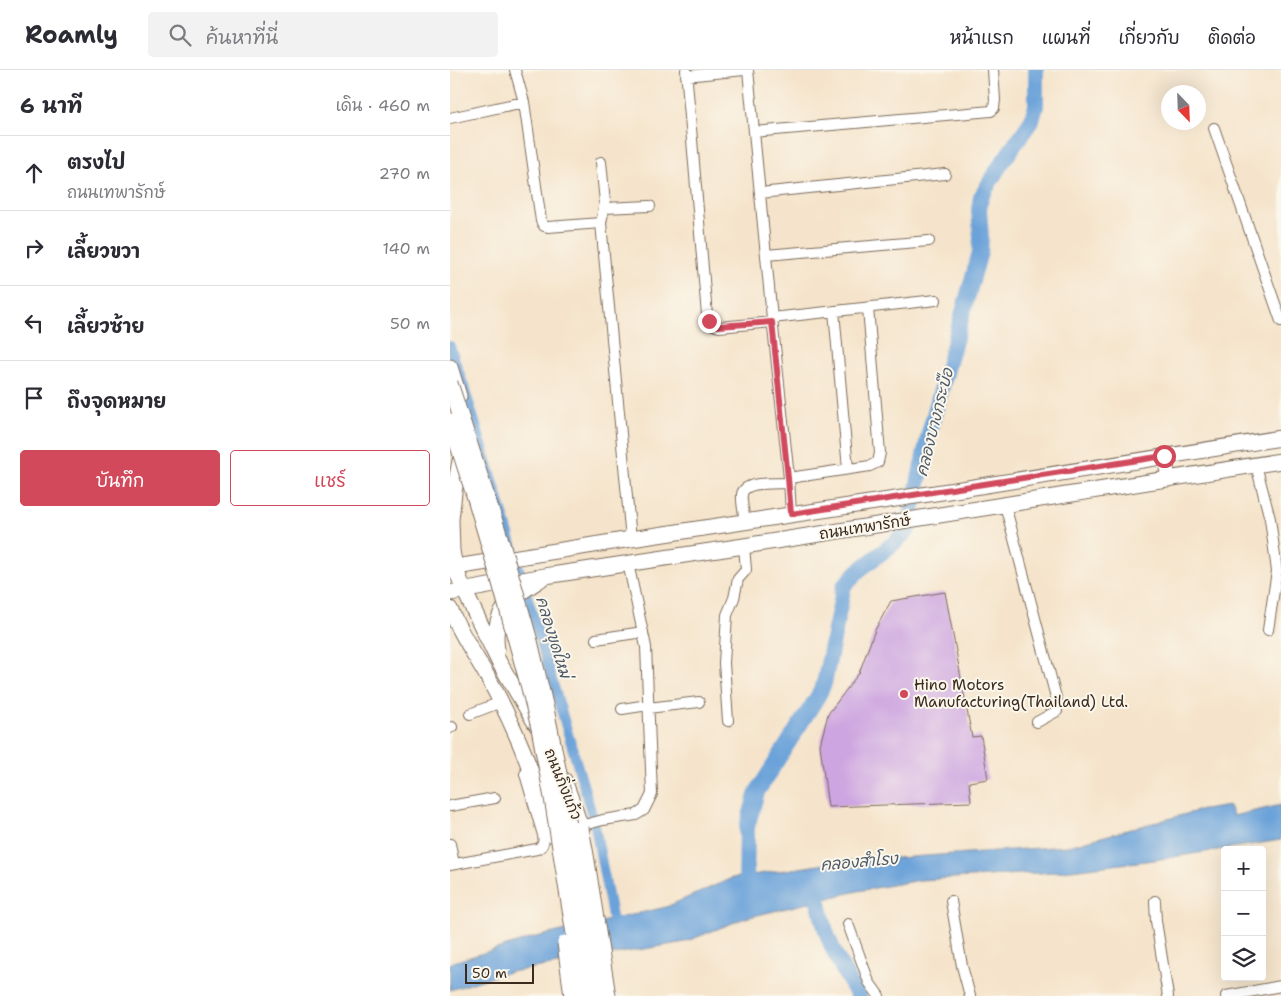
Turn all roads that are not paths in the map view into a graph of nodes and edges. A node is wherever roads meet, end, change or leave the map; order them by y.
1 (516, 70) edge
2 (744, 70) edge
3 (748, 70) edge
4 (993, 70) edge
5 (686, 73) edge
6 (524, 102) junction
7 (450, 118) edge
8 (1214, 128) dead end
9 (754, 132) junction
10 (601, 162) dead end
11 (945, 174) dead end
12 (760, 193) junction
13 (650, 206) dead end
14 (604, 208) junction
15 (601, 223) junction
16 (929, 241) dead end
17 (766, 255) junction
18 (936, 300) dead end
19 (868, 308) junction
20 (834, 311) junction
21 (772, 320) junction
22 (1281, 321) edge
23 (450, 367) edge
24 (450, 384) edge
25 (450, 421) edge
26 (1281, 438) edge
27 (1164, 456) junction
28 (1281, 461) edge
29 (1256, 465) junction
30 (848, 469) junction
31 (1169, 479) junction
32 (789, 481) junction
33 (1005, 505) junction
34 (791, 514) junction
35 (745, 522) junction
36 (631, 539) junction
37 (451, 540) junction
38 (744, 546) junction
39 (628, 563) junction
40 (475, 564) junction
41 (453, 568) edge
42 (545, 576) junction
43 (464, 590) edge
44 (450, 609) edge
45 (453, 623) edge
46 (1268, 630) dead end
47 (643, 632) junction
48 (596, 639) dead end
49 (499, 662) junction
50 (501, 702) junction
51 (699, 702) dead end
52 (648, 707) junction
53 (622, 709) dead end
54 (470, 714) dead end
55 (728, 721) dead end
56 (1037, 722) dead end
57 (526, 758) junction
58 (495, 798) dead end
59 (450, 806) edge
60 (584, 826) junction
61 (450, 844) edge
62 (452, 865) edge
63 (951, 901) dead end
64 (1156, 901) dead end
65 (848, 924) dead end
66 (1275, 990) edge
67 (566, 996) edge
68 (572, 996) edge
69 (584, 996) edge
70 (596, 996) edge
71 (608, 996) edge
72 (612, 996) edge
73 (879, 996) edge
74 (970, 996) edge
75 (1168, 996) edge
76 (1226, 996) edge

1 - 6 street
2 - 5 street
3 - 9 street
4 - 9 street
5 - 21 street
6 - 7 street
6 - 15 street
8 - 22 street
9 - 12 street
10 - 14 street
11 - 12 street
12 - 17 street
13 - 14 street
14 - 15 street
15 - 36 street
16 - 17 street
17 - 21 street
18 - 19 street
19 - 20 street
19 - 30 street
20 - 21 street
20 - 30 street
21 - 32 street
23 - 37 main road, ถนนกิ่งแก้ว, bridge
24 - 70 main road, bridge
25 - 69 main road, bridge
26 - 27 main road, ถนนเทพารักษ์
27 - 31 main road
27 - 34 main road, ถนนเทพารักษ์
28 - 29 main road, ถนนเทพารักษ์
29 - 31 main road, ถนนเทพารักษ์
29 - 46 street
30 - 32 street
31 - 33 main road, ถนนเทพารักษ์
32 - 34 street
32 - 35 street
33 - 38 main road, ถนนเทพารักษ์
33 - 56 street
34 - 35 main road, ถนนเทพารักษ์
35 - 36 main road, ถนนเทพารักษ์
36 - 40 main road, ถนนเทพารักษ์, bridge
37 - 40 main road
37 - 41 main road, ถนนกิ่งแก้ว
38 - 39 main road, ถนนเทพารักษ์
38 - 55 street
39 - 42 main road, ถนนเทพารักษ์
39 - 47 street
40 - 41 main road, ถนนเทพารักษ์
41 - 43 main road, ถนนกิ่งแก้ว
42 - 43 main road, ถนนเทพารักษ์, bridge
42 - 49 main road
43 - 49 main road, ถนนกิ่งแก้ว
44 - 45 main road, ถนนกิ่งแก้ว
45 - 50 main road, ถนนกิ่งแก้ว
47 - 48 street
47 - 52 street
49 - 60 main road, ถนนกิ่งแก้ว
50 - 54 street
50 - 57 main road, ถนนกิ่งแก้ว
51 - 52 street
52 - 53 street
52 - 60 street
57 - 62 street
57 - 68 main road, ถนนกิ่งแก้ว, bridge
58 - 59 street
60 - 71 main road, ถนนกิ่งแก้ว, bridge
61 - 62 street
63 - 74 street
64 - 75 street
65 - 73 street
66 - 76 street
67 - 72 main road

